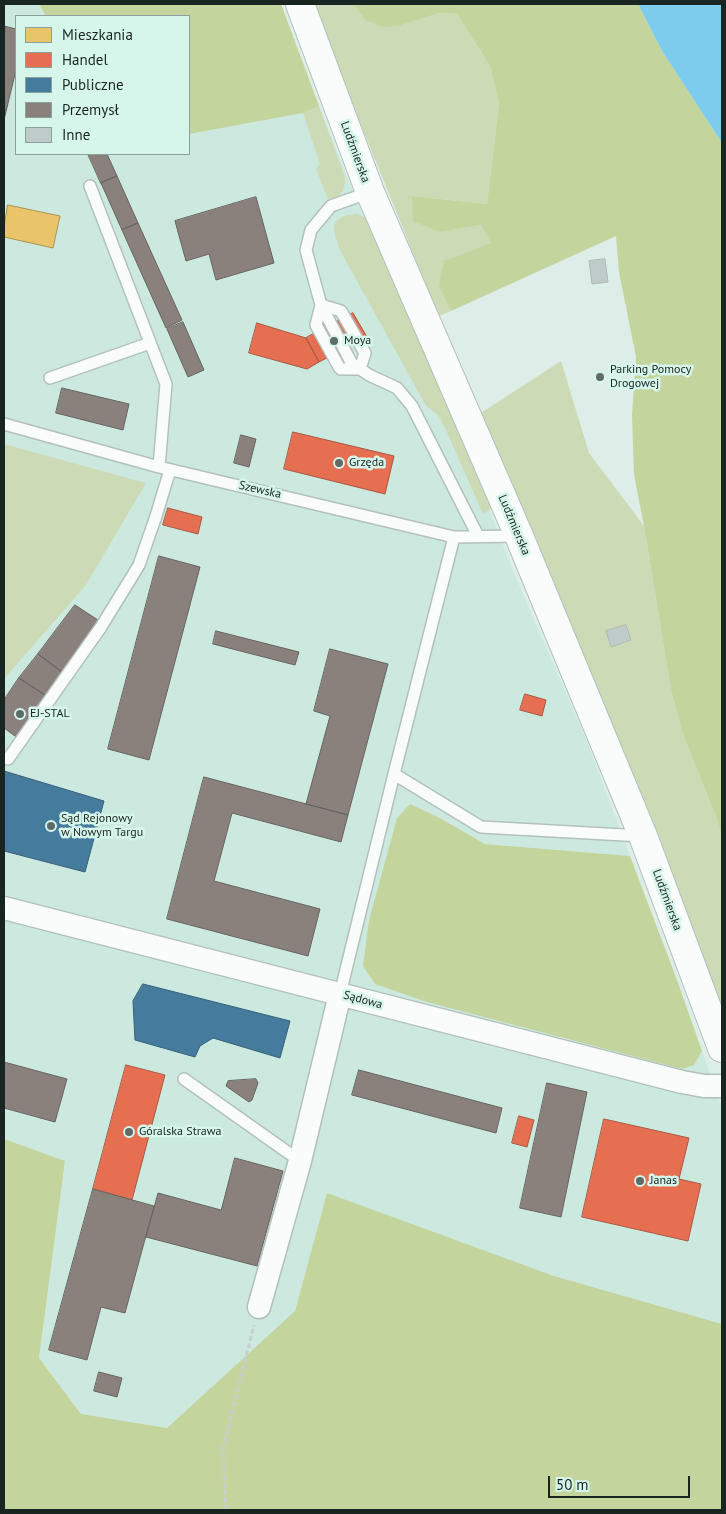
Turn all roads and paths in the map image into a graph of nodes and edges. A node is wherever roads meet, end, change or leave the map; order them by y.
1 (300, 4) edge
2 (90, 186) dead end
3 (370, 192) junction
4 (321, 306) junction
5 (150, 343) junction
6 (360, 369) junction
7 (50, 378) dead end
8 (4, 424) edge
9 (164, 468) junction
10 (478, 536) junction
11 (519, 536) junction
12 (454, 537) junction
13 (4, 758) edge
14 (394, 774) junction
15 (643, 836) junction
16 (4, 908) edge
17 (340, 994) junction
18 (722, 1048) edge
19 (184, 1079) dead end
20 (722, 1086) edge
21 (300, 1161) junction
22 (259, 1307) joint
23 (226, 1510) edge

1 - 3 main road, Ludźmierska
2 - 5 lane
3 - 4 lane
3 - 11 main road, Ludźmierska
4 - 6 lane
4 - 6 lane
5 - 7 lane
5 - 9 lane
6 - 10 lane
8 - 9 lane, Szewska
9 - 12 lane, Szewska
9 - 13 lane
10 - 11 lane, Szewska
10 - 12 lane, Szewska
11 - 15 main road, Ludźmierska
12 - 14 lane
14 - 15 lane
14 - 17 lane
15 - 18 main road, Ludźmierska
16 - 17 street, Sądowa
17 - 20 street, Sądowa
17 - 21 street
19 - 21 lane
21 - 22 street
22 - 23 path

